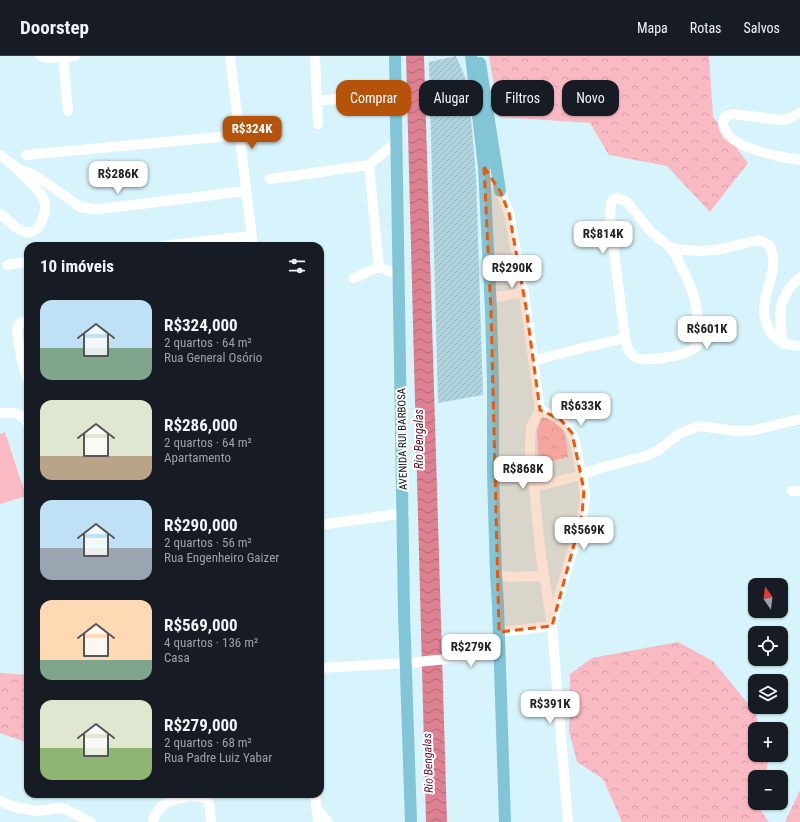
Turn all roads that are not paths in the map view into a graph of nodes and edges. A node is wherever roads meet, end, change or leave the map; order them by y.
1 (41, 56) edge
2 (75, 56) edge
3 (230, 56) edge
4 (315, 56) edge
5 (395, 56) edge
6 (61, 57) edge
7 (473, 57) edge
8 (396, 80) edge
9 (336, 99) edge
10 (318, 101) junction
11 (68, 111) dead end
12 (800, 113) edge
13 (396, 116) edge
14 (318, 124) dead end
15 (240, 135) junction
16 (396, 142) junction
17 (0, 155) edge
18 (26, 155) dead end
19 (800, 160) edge
20 (369, 165) junction
21 (484, 167) junction
22 (18, 169) junction
23 (270, 179) dead end
24 (246, 191) junction
25 (500, 191) junction
26 (0, 214) edge
27 (252, 241) edge
28 (234, 242) edge
29 (671, 248) junction
30 (24, 263) edge
31 (7, 265) dead end
32 (379, 267) junction
33 (399, 275) junction
34 (800, 277) edge
35 (354, 278) dead end
36 (524, 292) junction
37 (490, 298) junction
38 (24, 321) edge
39 (625, 338) junction
40 (784, 344) junction
41 (800, 346) edge
42 (533, 361) junction
43 (24, 368) edge
44 (540, 410) junction
45 (0, 413) edge
46 (24, 416) edge
47 (800, 419) edge
48 (530, 466) junction
49 (493, 474) junction
50 (582, 475) junction
51 (534, 487) junction
52 (404, 513) junction
53 (324, 524) edge
54 (496, 575) junction
55 (544, 576) junction
56 (552, 626) junction
57 (499, 632) junction
58 (499, 654) junction
59 (406, 663) junction
60 (324, 668) edge
61 (185, 798) edge
62 (204, 798) edge
63 (315, 798) edge
64 (0, 801) edge
65 (316, 808) junction
66 (91, 822) edge
67 (153, 822) edge
68 (210, 822) edge
69 (318, 822) edge
70 (328, 822) edge
71 (411, 822) edge
72 (505, 822) edge
73 (568, 822) edge

1 - 6 street
2 - 6 street
3 - 15 street
4 - 10 street
5 - 8 main road, AVENIDA RUI BARBOSA
6 - 11 street
7 - 21 main road
7 - 25 main road
9 - 10 street
10 - 14 street
12 - 19 street
13 - 16 main road, AVENIDA RUI BARBOSA
15 - 18 street
15 - 24 street
16 - 20 street
16 - 33 main road, AVENIDA RUI BARBOSA
17 - 22 street
20 - 23 street
20 - 32 street
21 - 25 street
21 - 37 main road
22 - 24 street
22 - 26 street
24 - 27 street
25 - 36 street
27 - 28 street
29 - 39 street
29 - 39 street
29 - 40 street
30 - 31 street
32 - 33 street
32 - 35 street
33 - 52 main road, AVENIDA RUI BARBOSA
34 - 40 street
36 - 37 street
36 - 42 street
37 - 49 main road
38 - 43 street
39 - 42 street
40 - 41 street
42 - 44 street
44 - 48 street
44 - 50 street
45 - 46 street
47 - 50 street
48 - 49 street
48 - 51 street
49 - 54 main road
50 - 51 street
50 - 56 street
51 - 55 street
52 - 53 street
52 - 59 main road, AVENIDA RUI BARBOSA
54 - 55 street
54 - 57 main road
55 - 56 street
56 - 57 street
56 - 73 street
57 - 58 main road
58 - 59 street
58 - 72 main road
59 - 60 street
59 - 71 main road, AVENIDA RUI BARBOSA
61 - 67 street
62 - 68 street
63 - 65 street
64 - 66 street
65 - 69 street
65 - 70 street

